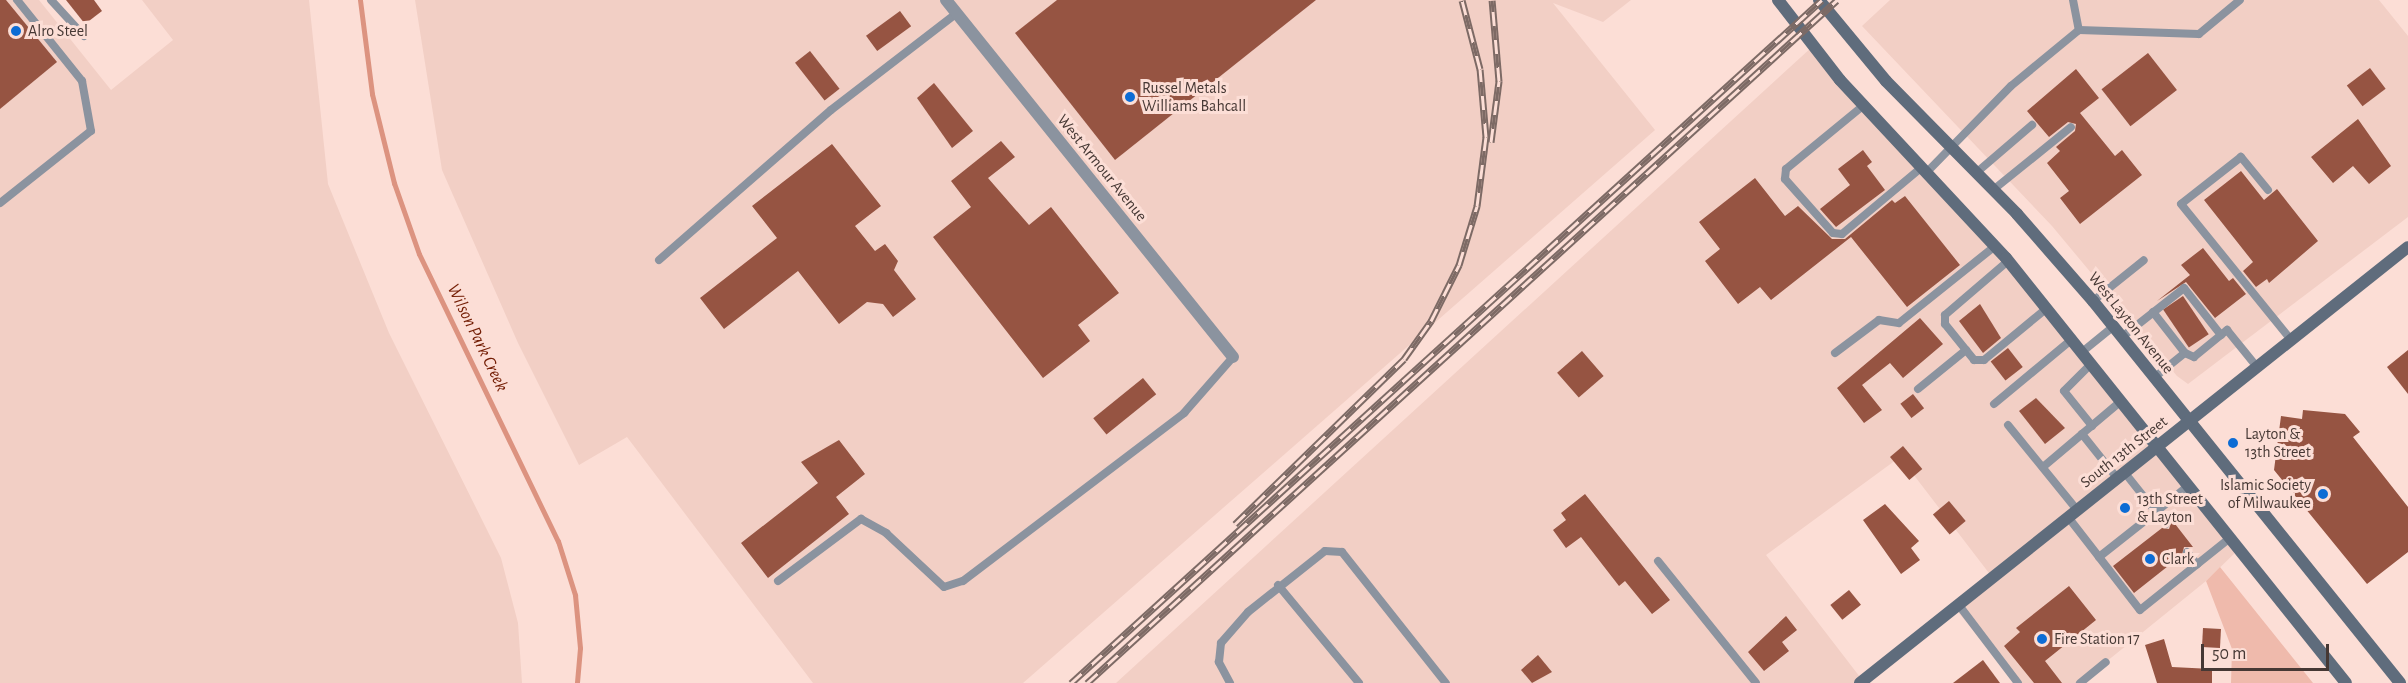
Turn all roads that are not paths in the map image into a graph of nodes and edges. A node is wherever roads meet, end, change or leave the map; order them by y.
1 (17, 0) edge
2 (51, 0) edge
3 (946, 0) edge
4 (1778, 0) edge
5 (1819, 0) edge
6 (2073, 0) edge
7 (2240, 0) edge
8 (957, 13) junction
9 (2079, 30) junction
10 (84, 36) dead end
11 (1864, 105) junction
12 (2032, 125) dead end
13 (2071, 127) dead end
14 (1952, 148) junction
15 (1925, 170) junction
16 (1976, 173) junction
17 (1993, 190) junction
18 (2268, 190) dead end
19 (0, 203) edge
20 (1995, 246) junction
21 (2408, 247) edge
22 (659, 260) dead end
23 (2144, 260) dead end
24 (2008, 261) junction
25 (2093, 301) junction
26 (2047, 308) junction
27 (2152, 312) junction
28 (2118, 331) junction
29 (2222, 335) junction
30 (2072, 340) junction
31 (2291, 340) junction
32 (1966, 350) junction
33 (2082, 352) junction
34 (1835, 353) dead end
35 (2185, 353) junction
36 (1233, 357) joint
37 (2091, 364) junction
38 (2257, 367) junction
39 (2155, 377) junction
40 (1918, 389) dead end
41 (2121, 401) junction
42 (1994, 404) dead end
43 (2190, 421) junction
44 (2008, 425) dead end
45 (2092, 426) junction
46 (2082, 434) junction
47 (2158, 446) junction
48 (2043, 467) junction
49 (2121, 476) junction
50 (2188, 485) junction
51 (2156, 512) junction
52 (2073, 514) junction
53 (2166, 524) dead end
54 (2230, 538) junction
55 (2187, 552) dead end
56 (2099, 557) junction
57 (1658, 561) dead end
58 (2198, 564) junction
59 (778, 581) dead end
60 (1278, 585) junction
61 (1958, 604) junction
62 (2106, 662) dead end
63 (1230, 683) edge
64 (1359, 683) edge
65 (1446, 683) edge
66 (1756, 683) edge
67 (1860, 683) edge
68 (2018, 683) edge
69 (2080, 683) edge
70 (2346, 683) edge
71 (2400, 683) edge

1 - 19 lane
2 - 10 lane
3 - 8 street, West Armour Avenue
4 - 11 main road
5 - 14 main road, West Layton Avenue
6 - 9 lane
7 - 9 lane
8 - 22 lane
8 - 36 street, West Armour Avenue
9 - 14 lane
11 - 15 main road
11 - 15 lane
12 - 16 lane
13 - 17 lane
14 - 15 lane
14 - 16 main road, West Layton Avenue
15 - 20 main road
16 - 17 main road, West Layton Avenue
17 - 25 main road, West Layton Avenue
18 - 31 lane
20 - 24 main road
20 - 34 lane
21 - 31 main road, South 13th Street
23 - 25 lane
24 - 26 main road
24 - 32 lane
25 - 28 main road, West Layton Avenue
26 - 30 main road
26 - 32 lane
27 - 28 lane
27 - 29 lane
27 - 35 lane
28 - 33 lane
28 - 39 main road, West Layton Avenue
29 - 35 lane
29 - 38 lane
30 - 33 main road
30 - 42 lane
31 - 38 main road, South 13th Street
32 - 40 lane
33 - 37 main road
35 - 39 lane
36 - 59 lane
37 - 41 main road
37 - 45 lane
38 - 43 main road, South 13th Street
39 - 43 main road, West Layton Avenue
41 - 45 lane
41 - 47 main road
43 - 47 main road, South 13th Street
43 - 71 main road, West Layton Avenue
44 - 48 lane
45 - 46 lane
46 - 48 lane
46 - 49 lane
47 - 49 main road, South 13th Street
47 - 50 main road
48 - 52 lane
49 - 51 lane
49 - 52 main road, South 13th Street
50 - 51 lane
50 - 54 main road
51 - 53 lane
51 - 56 lane
52 - 56 lane
52 - 61 main road, South 13th Street
54 - 58 lane
54 - 70 main road
55 - 58 lane
56 - 58 lane
57 - 66 lane
60 - 63 lane
60 - 64 lane
60 - 65 lane
61 - 67 main road, South 13th Street
61 - 68 lane
62 - 69 lane

